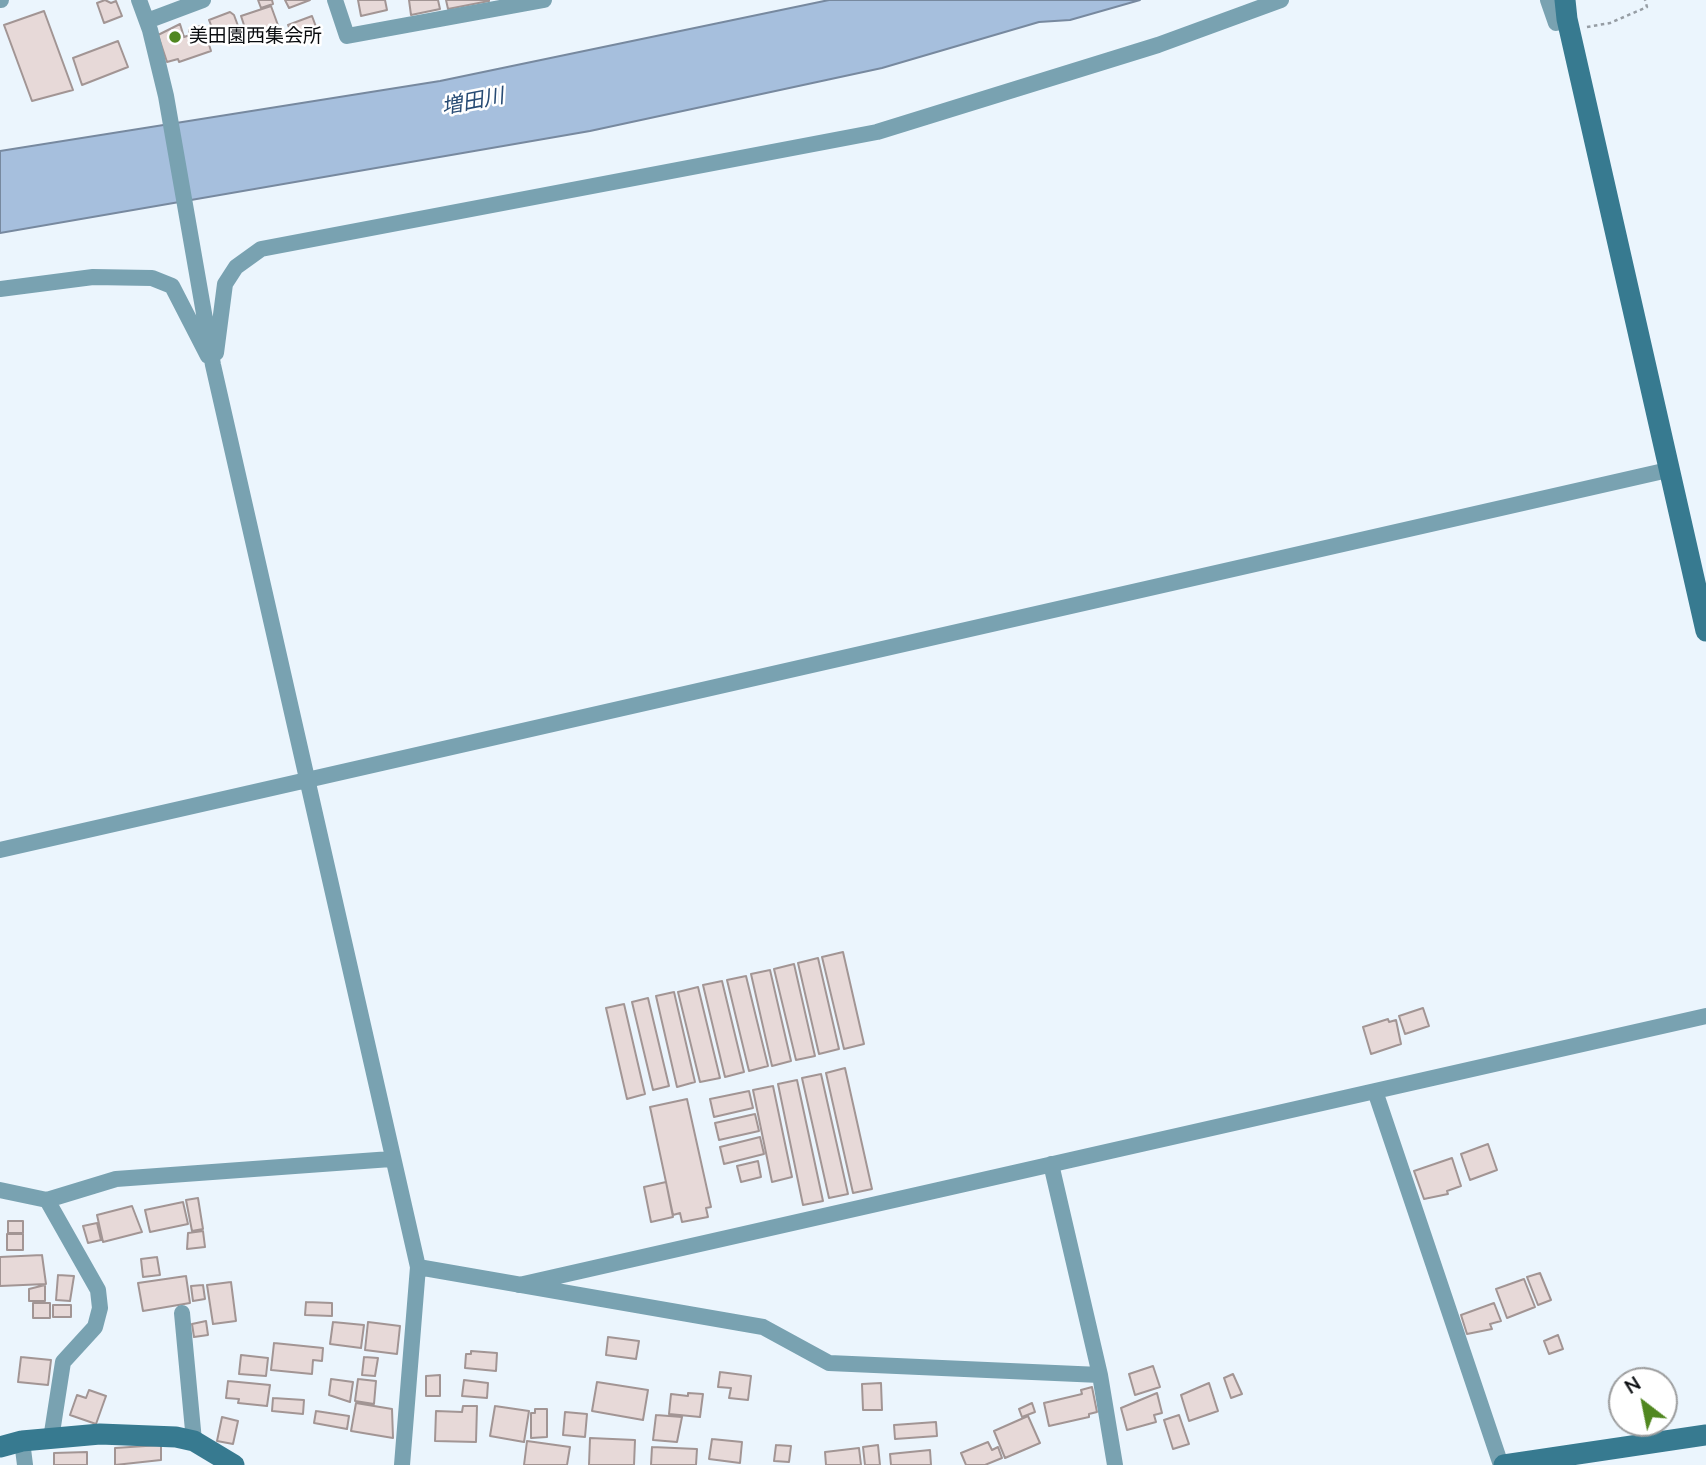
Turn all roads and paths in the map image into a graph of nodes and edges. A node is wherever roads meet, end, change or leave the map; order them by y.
1 (139, 0) edge
2 (203, 0) edge
3 (335, 0) edge
4 (544, 0) edge
5 (1281, 0) edge
6 (1548, 0) edge
7 (1645, 0) edge
8 (1567, 16) edge
9 (147, 21) junction
10 (0, 289) edge
11 (213, 365) junction
12 (1668, 470) junction
13 (1706, 631) edge
14 (307, 782) junction
15 (0, 850) edge
16 (1706, 1016) edge
17 (1375, 1091) junction
18 (391, 1159) junction
19 (1051, 1164) junction
20 (0, 1190) edge
21 (47, 1200) junction
22 (418, 1267) junction
23 (519, 1284) junction
24 (182, 1313) dead end
25 (1100, 1375) junction
26 (1706, 1435) edge
27 (51, 1439) junction
28 (22, 1441) junction
29 (194, 1441) junction
30 (0, 1447) edge
31 (25, 1465) edge
32 (234, 1465) edge
33 (402, 1465) edge
34 (1115, 1465) edge
35 (1502, 1465) edge

1 - 9 street
2 - 9 street
3 - 4 street
5 - 11 street
6 - 8 street
7 - 8 path
8 - 12 street
9 - 11 street
10 - 11 street
11 - 14 street
12 - 13 street
12 - 14 street
14 - 15 street
14 - 18 street
16 - 17 street
17 - 19 street
17 - 35 street
18 - 21 street
18 - 22 street
19 - 23 street
19 - 25 street
20 - 21 street
21 - 27 street
22 - 23 street
22 - 33 street
23 - 25 street
24 - 29 street
25 - 34 street
26 - 35 street
27 - 28 street
27 - 29 street
28 - 30 street
28 - 31 street
29 - 32 street

